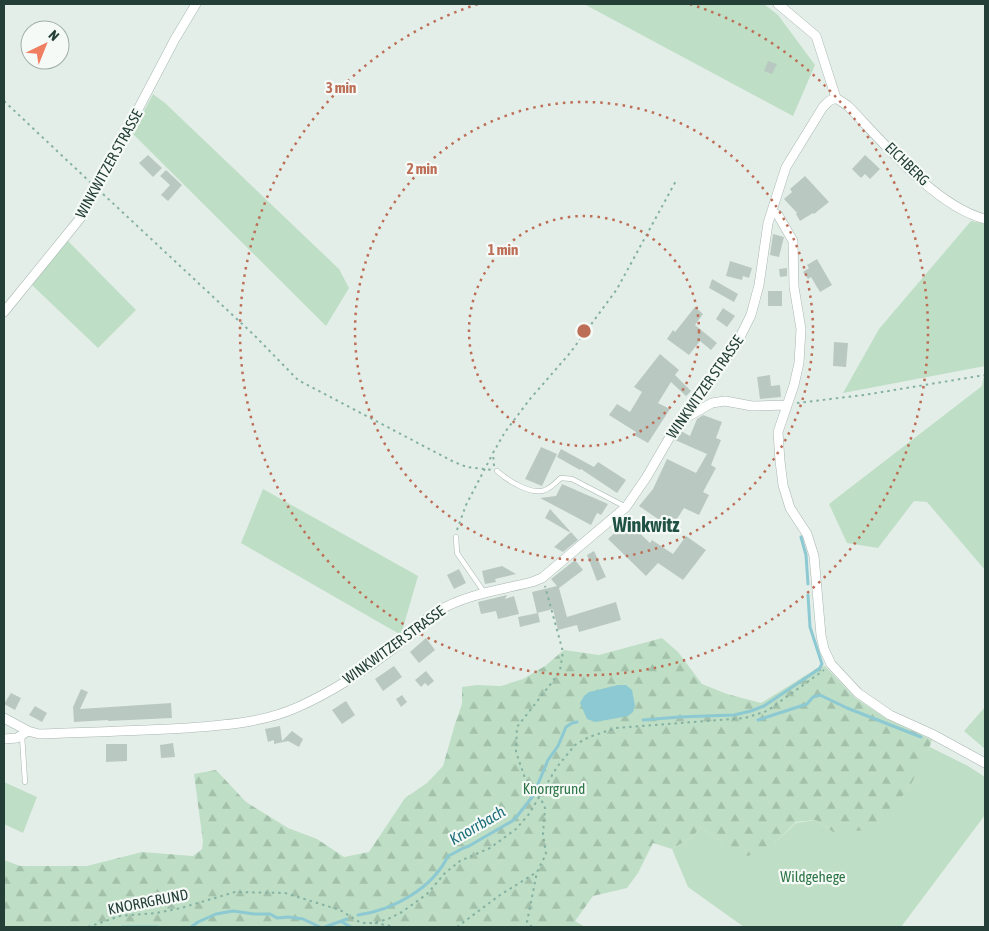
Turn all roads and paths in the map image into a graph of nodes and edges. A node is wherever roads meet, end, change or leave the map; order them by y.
1 (196, 4) edge
2 (778, 4) edge
3 (836, 98) junction
4 (4, 101) edge
5 (678, 179) dead end
6 (97, 188) junction
7 (772, 212) junction
8 (985, 219) edge
9 (4, 312) edge
10 (985, 375) edge
11 (787, 405) junction
12 (678, 423) junction
13 (493, 453) junction
14 (485, 470) junction
15 (497, 471) junction
16 (626, 507) junction
17 (456, 537) joint
18 (542, 578) junction
19 (484, 592) junction
20 (831, 664) junction
21 (4, 718) edge
22 (25, 734) junction
23 (4, 739) edge
24 (985, 763) edge
25 (25, 782) dead end
26 (540, 796) junction
27 (537, 872) junction
28 (373, 923) junction
29 (88, 927) edge
30 (395, 927) edge
31 (457, 927) edge
32 (532, 927) edge

1 - 6 street, WINKWITZER STRASSE
2 - 3 street
3 - 7 street, WINKWITZER STRASSE
3 - 8 street, EICHBERG
4 - 6 path
5 - 13 path
6 - 9 street, WINKWITZER STRASSE
6 - 14 path
7 - 11 street
7 - 12 street, WINKWITZER STRASSE
10 - 11 path
11 - 12 street
11 - 20 street
12 - 16 street, WINKWITZER STRASSE
13 - 14 path
13 - 15 path
14 - 15 path
14 - 17 path
15 - 16 lane
16 - 18 street, WINKWITZER STRASSE
17 - 19 lane
18 - 19 street, WINKWITZER STRASSE
18 - 26 path
19 - 22 street, WINKWITZER STRASSE
20 - 24 street
20 - 26 path
21 - 22 street, WINKWITZER STRASSE
22 - 23 street
22 - 25 lane
26 - 27 path
26 - 28 path
27 - 31 path
27 - 32 path
28 - 29 path, KNORRGRUND
28 - 30 path, KNORRGRUND

